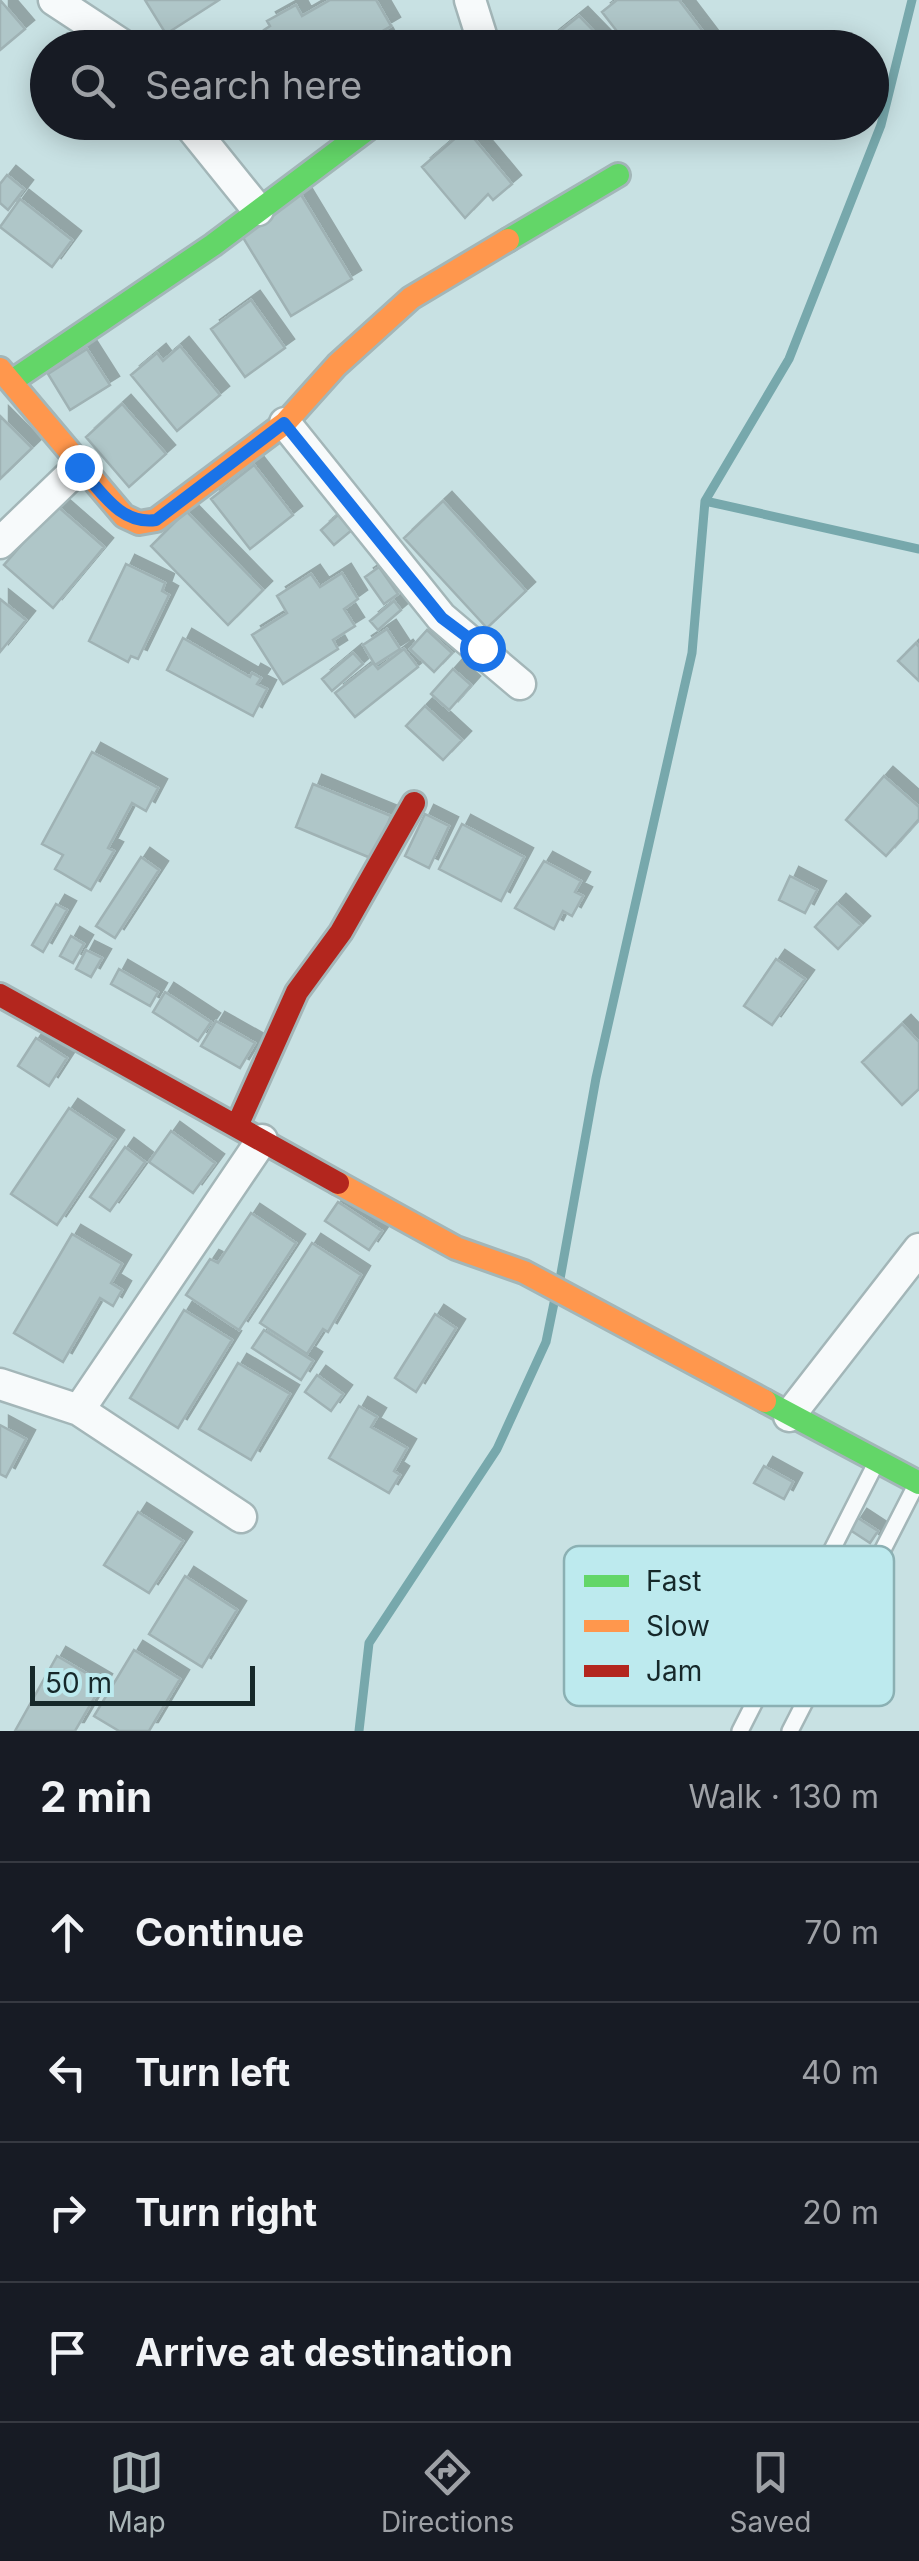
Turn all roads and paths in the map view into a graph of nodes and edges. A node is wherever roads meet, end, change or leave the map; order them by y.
1 (54, 0) edge
2 (470, 0) edge
3 (100, 30) edge
4 (479, 30) edge
5 (202, 140) edge
6 (353, 140) edge
7 (618, 175) dead end
8 (258, 210) junction
9 (6, 375) edge
10 (284, 423) junction
11 (79, 467) junction
12 (0, 543) edge
13 (520, 684) dead end
14 (414, 803) dead end
15 (0, 994) edge
16 (249, 1133) junction
17 (919, 1250) edge
18 (0, 1384) edge
19 (78, 1410) junction
20 (789, 1416) junction
21 (877, 1461) junction
22 (918, 1482) edge
23 (241, 1517) dead end
24 (834, 1546) edge
25 (885, 1546) edge
26 (753, 1706) edge
27 (803, 1706) edge
28 (740, 1731) edge
29 (790, 1731) edge

1 - 3 street
2 - 4 street
5 - 8 street
6 - 8 street
7 - 10 street
8 - 9 street
9 - 11 street
10 - 11 street
10 - 13 street
11 - 12 street
14 - 16 street
15 - 16 street
16 - 19 street
16 - 20 street
17 - 20 street
18 - 19 street
19 - 23 street
20 - 21 street
21 - 22 street
21 - 24 lane
22 - 25 lane
26 - 28 lane
27 - 29 lane

